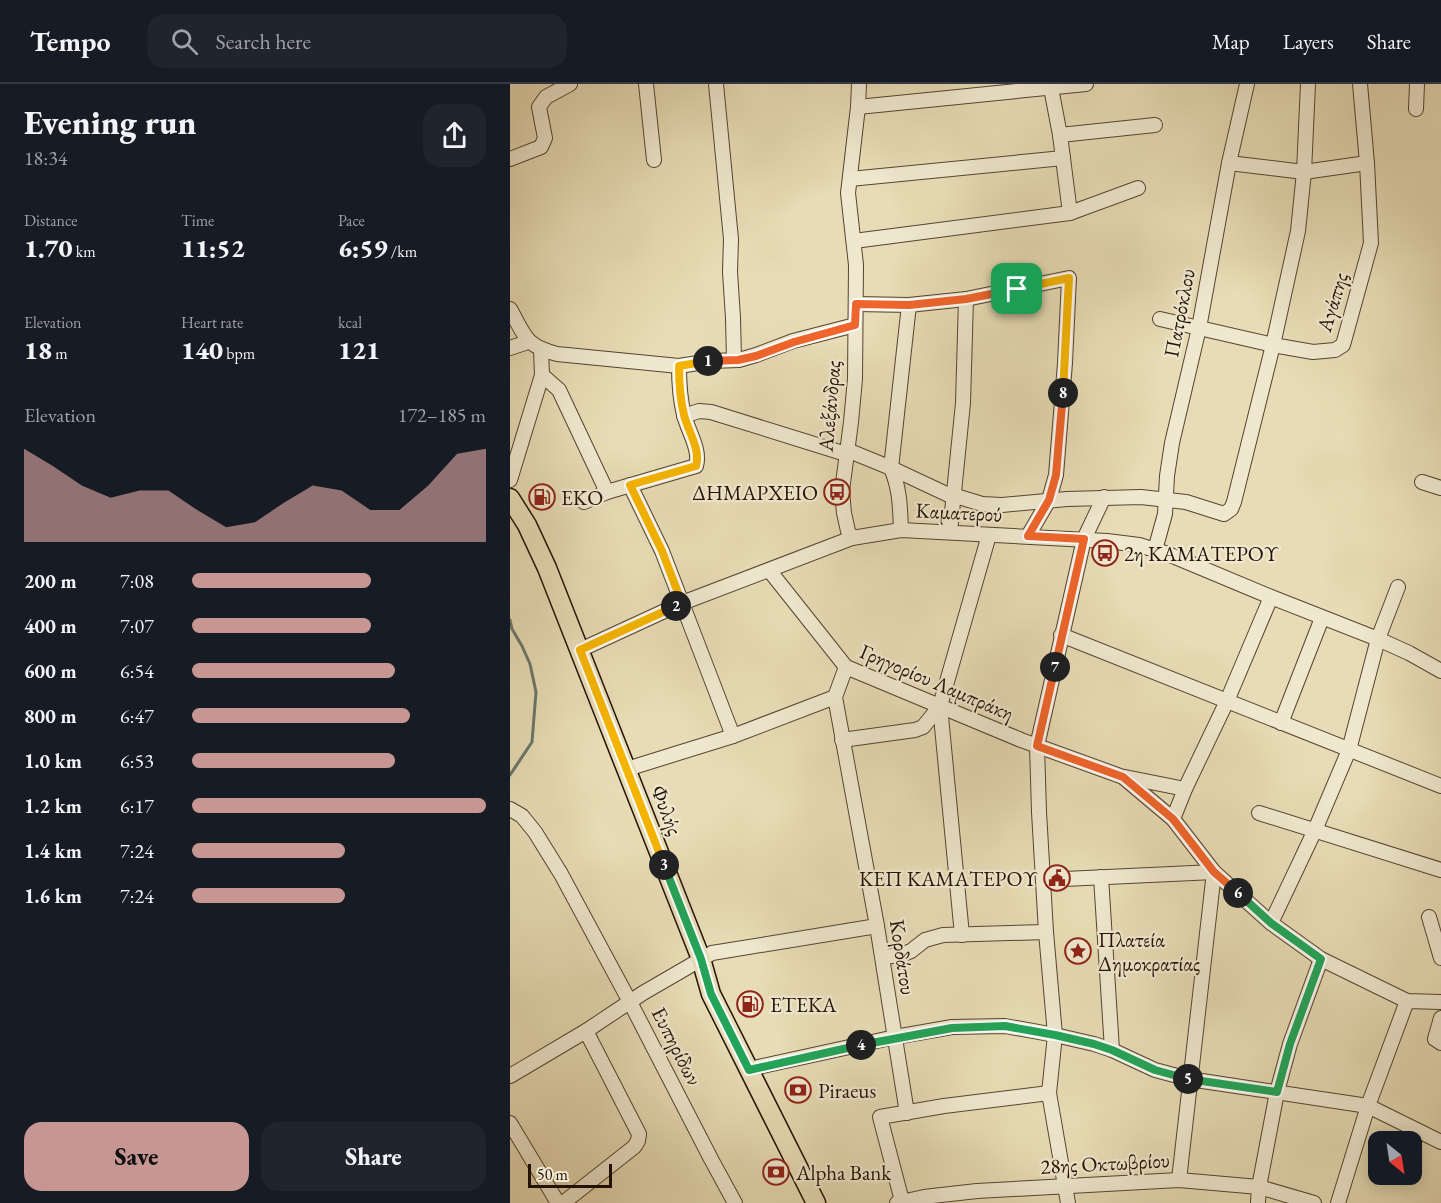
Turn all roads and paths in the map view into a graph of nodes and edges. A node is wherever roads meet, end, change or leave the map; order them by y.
1 (570, 84) edge
2 (646, 84) edge
3 (716, 84) edge
4 (859, 84) edge
5 (1086, 84) edge
6 (1247, 84) edge
7 (1308, 84) edge
8 (1360, 84) edge
9 (1417, 84) edge
10 (1032, 87) edge
11 (1051, 88) junction
12 (858, 107) junction
13 (1416, 109) dead end
14 (1155, 125) dead end
15 (1060, 135) junction
16 (1063, 158) junction
17 (510, 159) edge
18 (654, 160) dead end
19 (1229, 163) junction
20 (1367, 163) junction
21 (1304, 172) junction
22 (850, 179) junction
23 (1138, 188) dead end
24 (1070, 213) junction
25 (854, 241) junction
26 (966, 299) junction
27 (856, 304) junction
28 (909, 305) junction
29 (510, 309) edge
30 (1160, 319) dead end
31 (855, 325) junction
32 (1199, 327) junction
33 (528, 342) junction
34 (1273, 345) junction
35 (510, 348) edge
36 (541, 350) junction
37 (734, 360) junction
38 (679, 366) junction
39 (542, 375) junction
40 (684, 416) junction
41 (846, 452) junction
42 (891, 468) junction
43 (510, 480) edge
44 (1422, 482) dead end
45 (630, 485) junction
46 (1441, 488) edge
47 (607, 492) junction
48 (953, 497) junction
49 (1104, 497) junction
50 (510, 498) edge
51 (1166, 499) junction
52 (1049, 500) junction
53 (584, 502) dead end
54 (901, 530) junction
55 (950, 532) junction
56 (989, 535) junction
57 (1028, 536) junction
58 (852, 538) junction
59 (1084, 539) junction
60 (1155, 550) junction
61 (769, 570) junction
62 (1398, 587) dead end
63 (1271, 597) junction
64 (682, 603) junction
65 (1322, 618) junction
66 (1062, 635) junction
67 (1378, 639) junction
68 (580, 650) junction
69 (846, 667) junction
70 (1441, 671) edge
71 (835, 697) junction
72 (1227, 701) junction
73 (940, 706) junction
74 (1281, 723) junction
75 (733, 736) junction
76 (842, 740) junction
77 (1037, 746) junction
78 (1349, 750) junction
79 (627, 769) junction
80 (1123, 777) junction
81 (1441, 786) edge
82 (1185, 789) junction
83 (510, 809) edge
84 (1259, 813) dead end
85 (1173, 819) junction
86 (1315, 830) junction
87 (1441, 870) edge
88 (1214, 872) junction
89 (1101, 877) junction
90 (1043, 880) junction
91 (1429, 917) dead end
92 (1271, 923) junction
93 (877, 926) junction
94 (1046, 932) junction
95 (962, 934) junction
96 (882, 957) junction
97 (1441, 958) edge
98 (701, 959) junction
99 (1321, 959) junction
100 (1407, 1001) junction
101 (630, 1002) junction
102 (1441, 1002) edge
103 (1441, 1018) edge
104 (586, 1031) junction
105 (1055, 1035) junction
106 (895, 1037) junction
107 (1441, 1043) edge
108 (1112, 1050) junction
109 (749, 1070) junction
110 (510, 1076) edge
111 (1190, 1079) junction
112 (1277, 1092) junction
113 (1049, 1093) junction
114 (1368, 1106) junction
115 (907, 1113) junction
116 (510, 1123) edge
117 (1441, 1142) edge
118 (1179, 1180) junction
119 (1064, 1186) junction
120 (1259, 1187) junction
121 (978, 1197) edge
122 (558, 1202) edge
123 (899, 1202) edge
124 (735, 1203) edge
125 (816, 1203) edge
126 (1068, 1203) edge
127 (1258, 1203) edge
128 (1314, 1203) edge
129 (1338, 1203) edge

1 - 17 street
2 - 18 street
3 - 37 street
4 - 12 street, Αλεξάνδρας
5 - 11 street
6 - 19 street, Πατρόκλου
7 - 21 street
8 - 20 street, Αγάπης
9 - 13 street
10 - 11 street
10 - 12 street
11 - 15 street
12 - 22 street, Αλεξάνδρας
14 - 15 street
15 - 16 street
16 - 22 street
16 - 24 street
19 - 21 street
19 - 32 street, Πατρόκλου
20 - 21 street
20 - 34 street, Αγάπης
21 - 34 street
22 - 25 street, Αλεξάνδρας
23 - 24 street
24 - 25 street
25 - 27 street, Αλεξάνδρας
26 - 28 street
26 - 48 street
26 - 52 street
27 - 28 street
27 - 31 street, Αλεξάνδρας
28 - 42 street
29 - 33 street
30 - 32 street, Αγάπης
31 - 37 street
31 - 41 street, Αλεξάνδρας
32 - 34 street, Αγάπης
32 - 51 street, Πατρόκλου
33 - 35 street
33 - 36 street
34 - 51 street
36 - 38 street
36 - 39 street
37 - 38 street
38 - 40 street
39 - 43 street
39 - 47 street
40 - 41 street
40 - 45 street
41 - 42 street
41 - 58 street, Αλεξάνδρας
42 - 48 street
42 - 54 street
44 - 46 street
45 - 47 street
45 - 64 street
47 - 53 street
48 - 52 street
48 - 55 street
49 - 51 street
49 - 52 street
49 - 59 street
50 - 68 main road, Φυλής
51 - 60 street, Πατρόκλου
52 - 57 street
54 - 55 street, Καματερού
54 - 58 street, Καματερού
55 - 56 street, Καματερού
56 - 57 street, Καματερού
56 - 73 street
57 - 59 street, Καματερού
58 - 61 street, Καματερού
59 - 60 street, Καματερού
59 - 66 street
60 - 63 street, Καματερού
61 - 64 street, Καματερού
61 - 69 street, Γρηγορίου Λαμπράκη
62 - 67 street
63 - 65 street, Καματερού
63 - 72 street
64 - 68 street, Καματερού
64 - 75 street
65 - 67 street, Καματερού
65 - 74 street
66 - 72 street
66 - 77 street
67 - 70 street, Καματερού
67 - 78 street
68 - 79 main road, Φυλής
69 - 71 street, Κορδάτου
69 - 73 street, Γρηγορίου Λαμπράκη
71 - 75 street
71 - 76 street, Κορδάτου
72 - 74 street
72 - 82 street
73 - 76 street
73 - 77 street, Γρηγορίου Λαμπράκη
73 - 95 street
74 - 78 street
75 - 79 street
76 - 93 street, Κορδάτου
77 - 80 street, Γρηγορίου Λαμπράκη
77 - 90 street
78 - 81 street
78 - 86 street
79 - 98 main road, Φυλής
80 - 82 street
80 - 85 street, Γρηγορίου Λαμπράκη
82 - 85 street
83 - 101 street
84 - 86 street
85 - 88 street, Γρηγορίου Λαμπράκη
86 - 87 street
86 - 92 street
88 - 89 street
88 - 92 street, Γρηγορίου Λαμπράκη
88 - 111 street
89 - 90 street
89 - 108 street
90 - 94 street
91 - 97 street
92 - 99 street, Γρηγορίου Λαμπράκη
93 - 96 street, Κορδάτου
93 - 98 street
94 - 95 street
94 - 105 street
95 - 96 street
96 - 106 street, Κορδάτου
98 - 101 street
98 - 109 main road, Φυλής
99 - 100 street, Γρηγορίου Λαμπράκη
99 - 112 street
100 - 102 street, Γρηγορίου Λαμπράκη
100 - 114 street
101 - 104 street, Ευπηρίδων
101 - 124 street, Ευπηρίδων
103 - 107 street
104 - 110 street, Ευπηρίδων
104 - 122 street
105 - 106 street
105 - 108 street
105 - 113 street
106 - 109 street
106 - 115 street, Κορδάτου
108 - 111 street
109 - 125 main road, Φυλής
111 - 112 street
111 - 118 street
112 - 114 street
112 - 120 street
113 - 115 street
113 - 119 street
114 - 117 street
114 - 129 street
115 - 123 street
116 - 122 street
118 - 119 street, 28ης Οκτωβρίου
118 - 120 street, 28ης Οκτωβρίου
119 - 121 street, 28ης Οκτωβρίου
119 - 126 street
120 - 127 street
120 - 128 street, 28ης Οκτωβρίου
121 - 123 street, 28ης Οκτωβρίου

